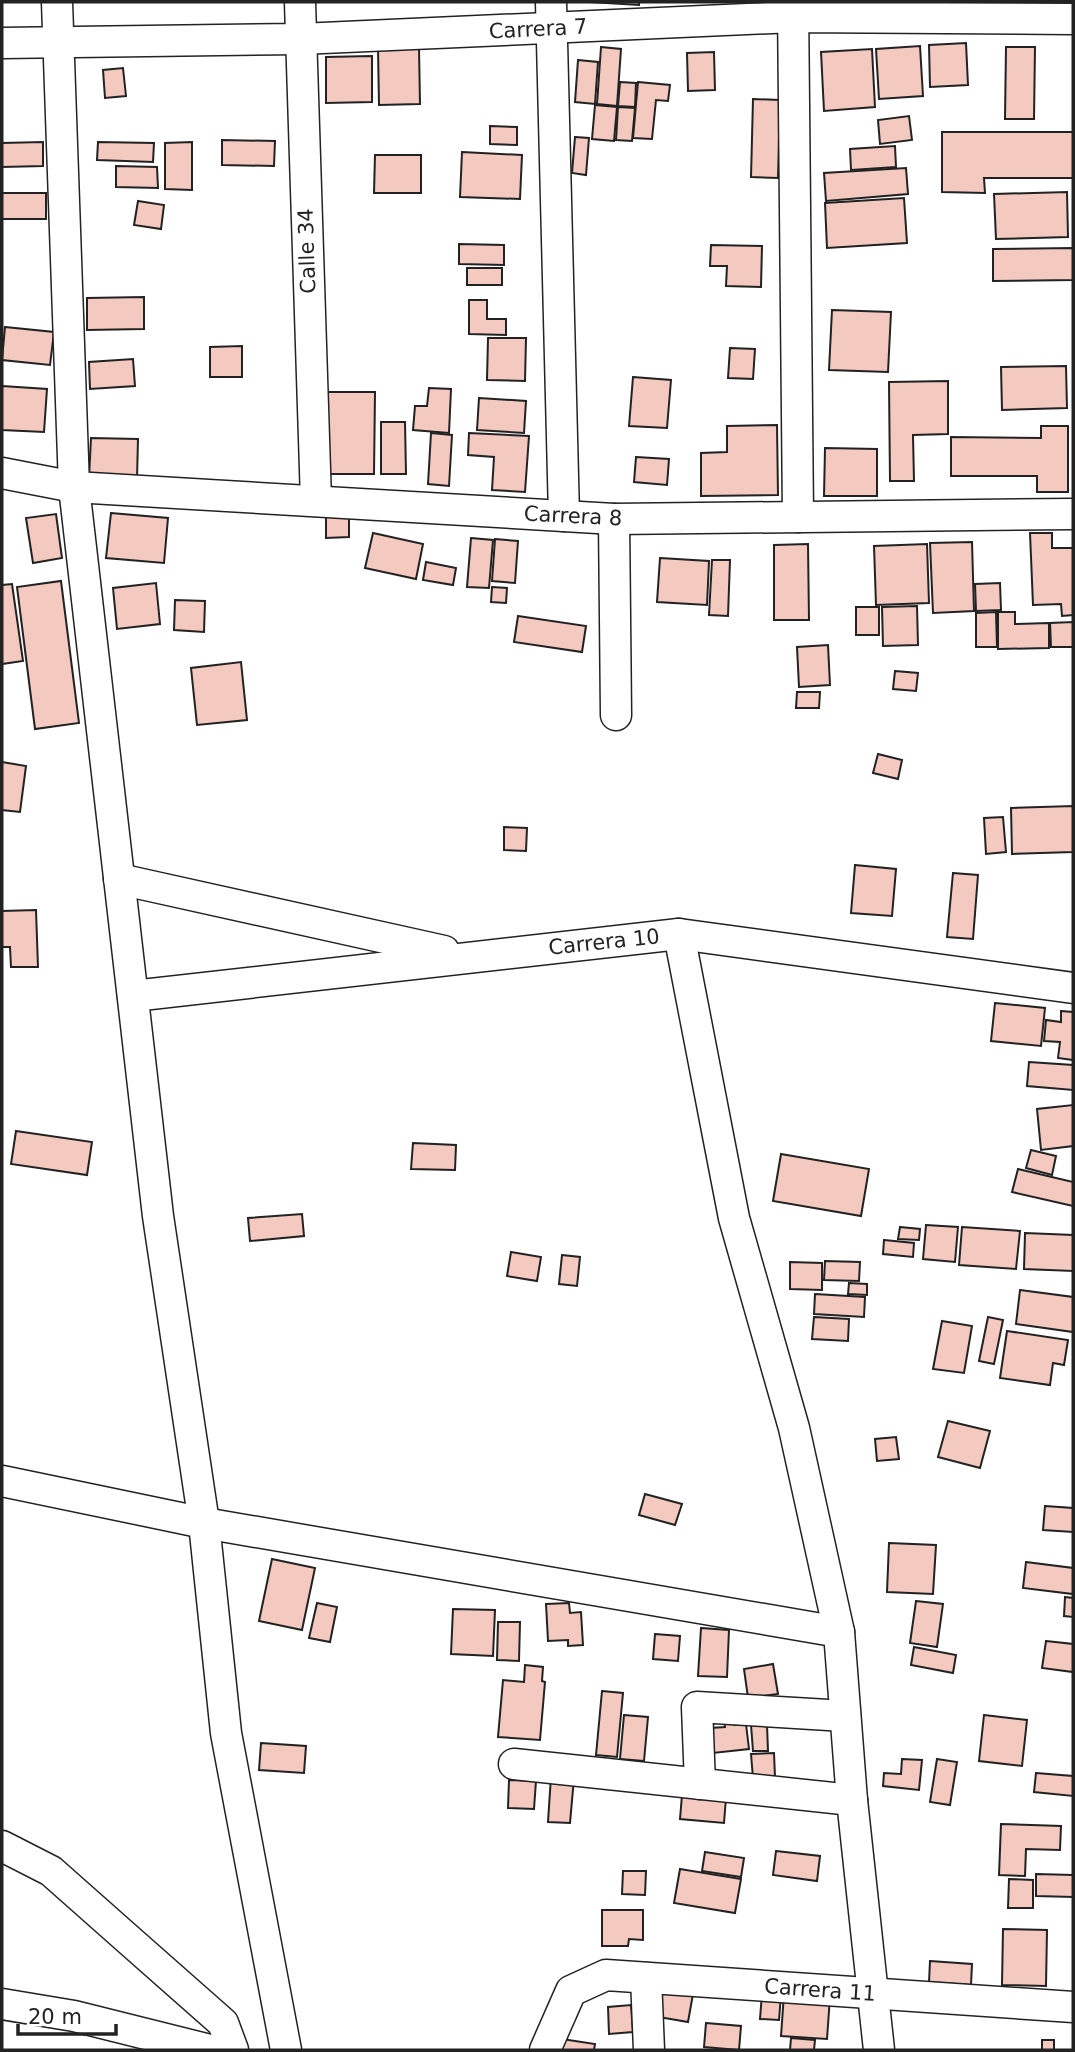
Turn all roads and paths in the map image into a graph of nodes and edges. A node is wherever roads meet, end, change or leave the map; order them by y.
1 (57, 2) edge
2 (300, 2) edge
3 (793, 9) edge
4 (551, 15) edge
5 (1073, 19) edge
6 (300, 39) junction
7 (2, 43) edge
8 (58, 43) junction
9 (2, 473) edge
10 (74, 487) junction
11 (316, 501) junction
12 (1073, 514) edge
13 (564, 516) junction
14 (798, 517) junction
15 (614, 519) junction
16 (615, 715) dead end
17 (119, 879) junction
18 (679, 934) junction
19 (468, 956) junction
20 (1073, 988) edge
21 (133, 996) junction
22 (2, 1481) edge
23 (204, 1522) junction
24 (839, 1632) junction
25 (845, 1716) junction
26 (514, 1764) dead end
27 (701, 1784) junction
28 (852, 1800) junction
29 (2, 1846) edge
30 (646, 1978) junction
31 (870, 1994) junction
32 (1073, 2007) edge
33 (5, 2013) edge
34 (210, 2050) edge
35 (233, 2050) edge
36 (286, 2050) edge
37 (545, 2050) edge
38 (649, 2050) edge
39 (879, 2050) edge

1 - 8 street
2 - 6 street, Calle 34
3 - 4 street, Carrera 7
3 - 5 street, Carrera 7
3 - 14 street
4 - 6 street, Carrera 7
4 - 13 street
6 - 8 street, Carrera 7
6 - 11 street, Calle 34
7 - 8 street, Carrera 7
8 - 10 street
9 - 10 street, Carrera 8
10 - 11 street, Carrera 8
10 - 17 street
11 - 13 street, Carrera 8
12 - 14 street, Carrera 8
13 - 15 street, Carrera 8
14 - 15 street, Carrera 8
15 - 16 street
17 - 19 street
17 - 21 street
18 - 19 street, Carrera 10
18 - 20 street, Carrera 10
18 - 24 street
19 - 21 street, Carrera 10
21 - 23 street
22 - 23 street
23 - 24 street
23 - 36 street
24 - 25 street
25 - 27 street
25 - 28 street
26 - 27 street
27 - 28 street
28 - 31 street
29 - 35 street
30 - 31 street, Carrera 11
30 - 37 street, Carrera 11
30 - 38 street
31 - 32 street, Carrera 11
31 - 39 street
33 - 34 street

